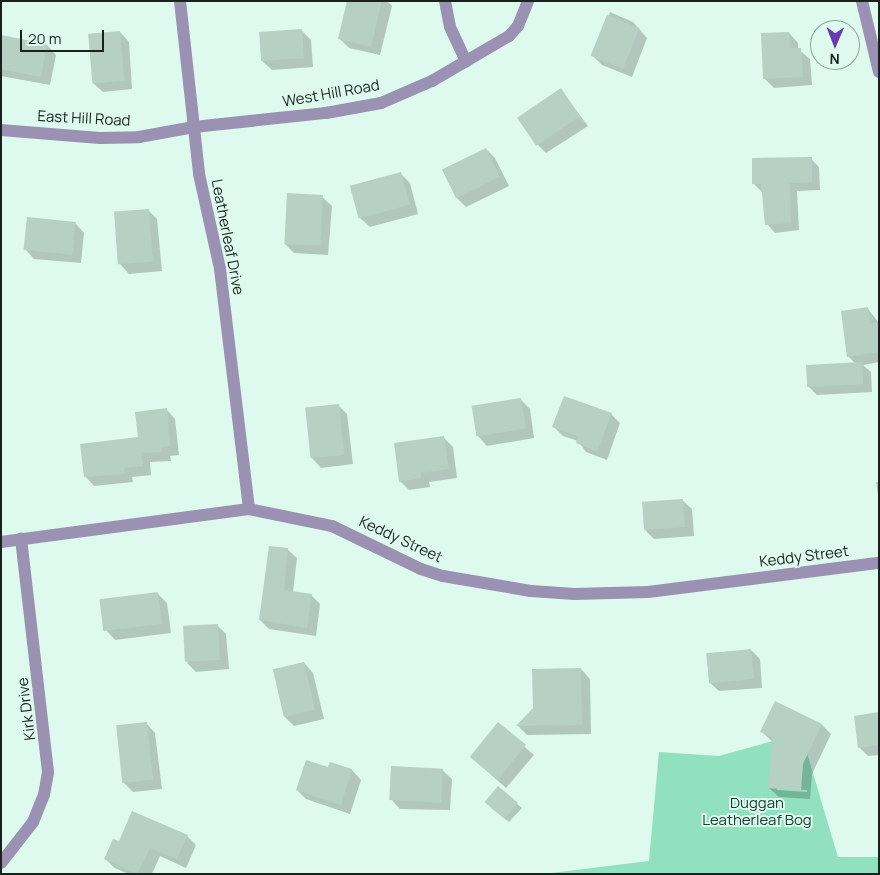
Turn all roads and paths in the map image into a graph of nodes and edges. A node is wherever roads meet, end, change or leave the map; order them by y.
1 (180, 1) edge
2 (445, 1) edge
3 (528, 1) edge
4 (862, 1) edge
5 (466, 62) junction
6 (879, 72) edge
7 (194, 127) junction
8 (1, 130) edge
9 (249, 509) junction
10 (21, 539) junction
11 (1, 542) edge
12 (879, 562) edge
13 (1, 863) edge

1 - 7 street, Leatherleaf Drive
2 - 5 street
3 - 5 street, West Hill Road
4 - 6 street
5 - 7 street, West Hill Road
7 - 8 street, East Hill Road
7 - 9 street, Leatherleaf Drive
9 - 10 street, Keddy Street
9 - 12 street, Keddy Street
10 - 11 street, Keddy Street
10 - 13 street, Kirk Drive

